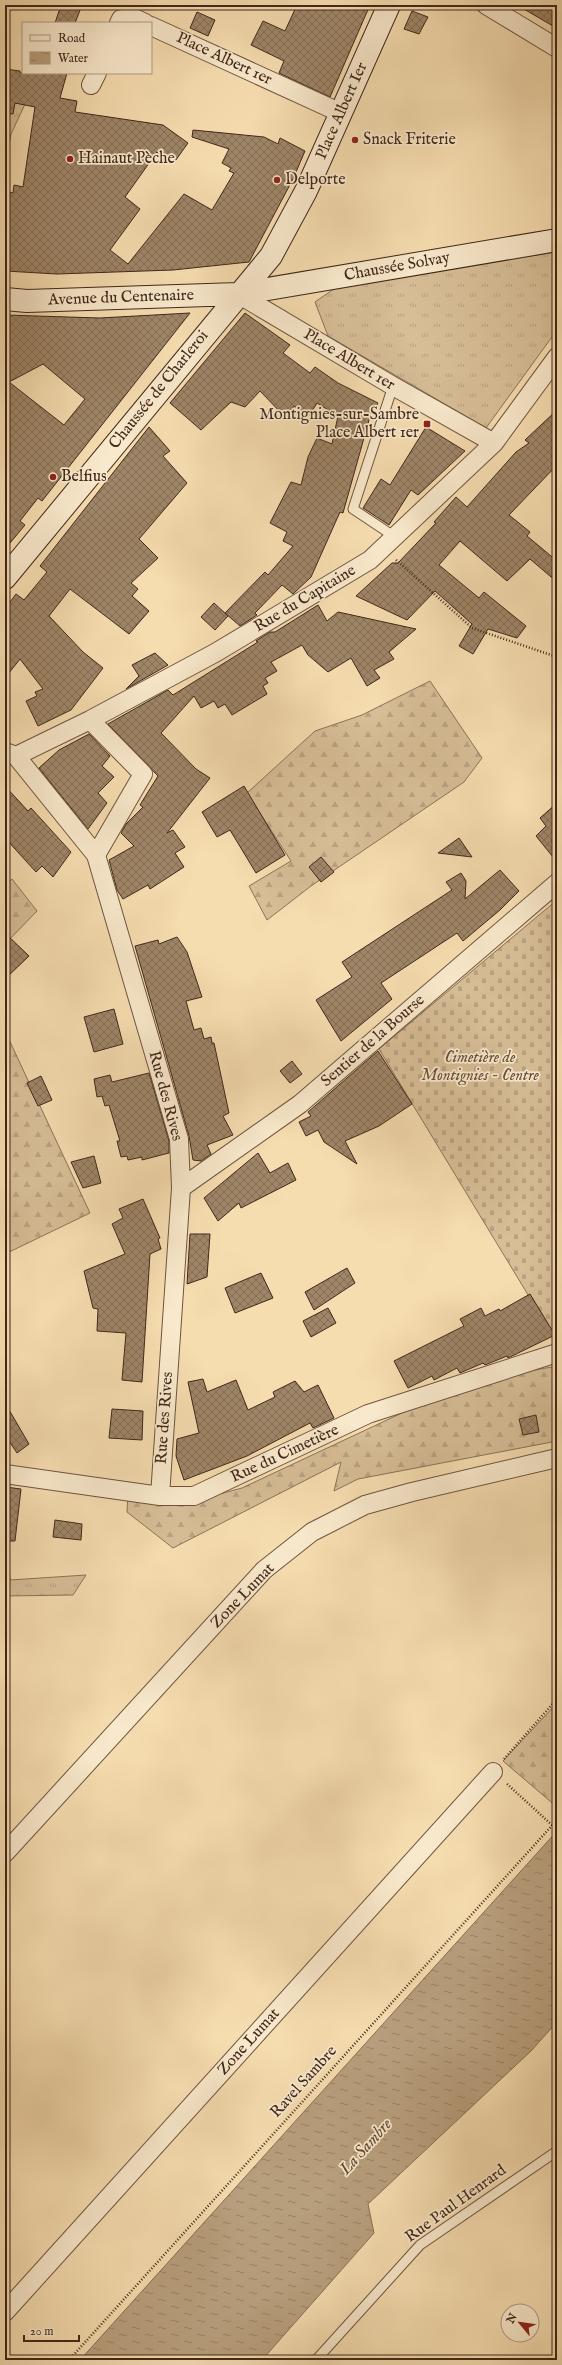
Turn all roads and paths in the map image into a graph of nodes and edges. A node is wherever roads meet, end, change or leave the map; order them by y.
1 (389, 5) edge
2 (486, 5) edge
3 (120, 22) edge
4 (143, 22) edge
5 (152, 26) edge
6 (557, 48) edge
7 (341, 113) junction
8 (557, 240) edge
9 (238, 294) junction
10 (5, 299) edge
11 (557, 357) edge
12 (393, 386) junction
13 (494, 443) junction
14 (389, 543) junction
15 (5, 578) edge
16 (557, 657) edge
17 (90, 720) junction
18 (11, 754) edge
19 (96, 855) junction
20 (557, 883) edge
21 (181, 1188) junction
22 (557, 1353) edge
23 (557, 1458) edge
24 (5, 1474) edge
25 (160, 1496) junction
26 (557, 1699) edge
27 (493, 1772) junction
28 (557, 1820) edge
29 (552, 1825) junction
30 (5, 1853) edge
31 (557, 2151) edge
32 (5, 2312) edge
33 (69, 2360) edge
34 (316, 2360) edge

1 - 7 main road, Place Albert Ier
2 - 6 street
3 - 4 street
5 - 7 street, Place Albert 1er
7 - 9 main road, Place Albert Ier
8 - 9 main road, Chaussée Solvay
9 - 10 main road, Avenue du Centenaire
9 - 12 street, Place Albert 1er
9 - 15 main road, Chaussée de Charleroi
11 - 13 street
12 - 13 street, Place Albert 1er
12 - 14 lane
13 - 14 street, Rue du Capitaine
14 - 16 path
14 - 17 street, Rue du Capitaine
17 - 18 street, Rue du Capitaine
17 - 19 street
18 - 19 street, Rue des Rives
19 - 21 street, Rue des Rives
20 - 21 street, Sentier de la Bourse
21 - 25 street, Rue des Rives
22 - 25 street, Rue du Cimetière
23 - 30 street, Zone Lumat
24 - 25 street, Rue du Cimetière
26 - 27 path
27 - 29 path
27 - 32 street, Zone Lumat
28 - 29 path, Ravel Sambre
29 - 33 path, Ravel Sambre
31 - 34 lane, Rue Paul Henrard

